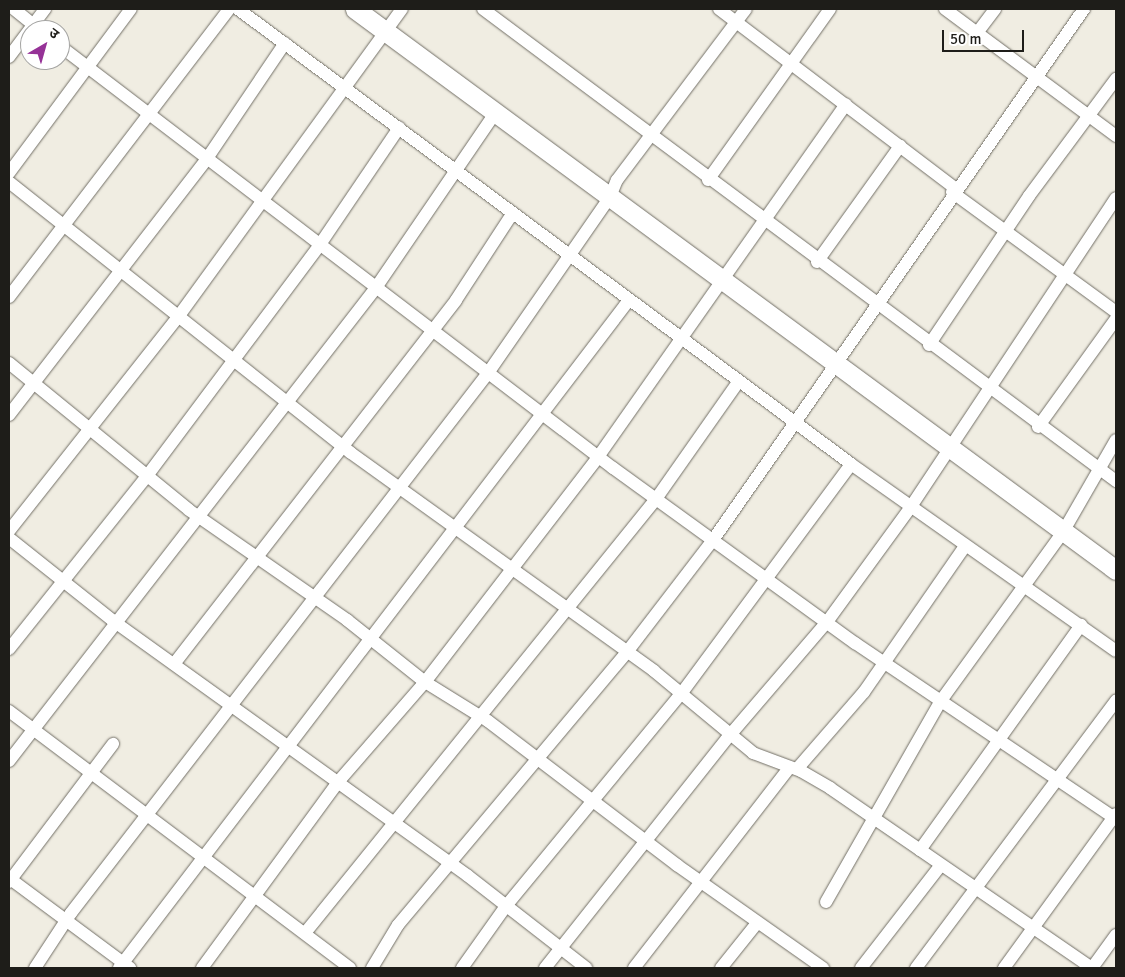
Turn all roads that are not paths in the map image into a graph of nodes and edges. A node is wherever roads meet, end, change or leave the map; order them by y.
1 (14, 9) edge
2 (131, 9) edge
3 (229, 9) edge
4 (238, 9) edge
5 (355, 9) edge
6 (402, 9) edge
7 (719, 9) edge
8 (746, 9) edge
9 (830, 9) edge
10 (945, 9) edge
11 (995, 9) edge
12 (1084, 9) edge
13 (486, 10) edge
14 (28, 20) edge
15 (737, 22) junction
16 (385, 32) junction
17 (977, 33) junction
18 (285, 43) junction
19 (20, 45) edge
20 (70, 54) edge
21 (9, 57) edge
22 (793, 63) junction
23 (86, 67) junction
24 (1035, 75) junction
25 (1116, 79) edge
26 (344, 86) junction
27 (846, 104) junction
28 (495, 113) junction
29 (1089, 115) junction
30 (148, 116) junction
31 (399, 128) junction
32 (650, 135) junction
33 (1116, 136) edge
34 (900, 146) junction
35 (206, 160) junction
36 (454, 170) junction
37 (9, 173) edge
38 (708, 180) junction
39 (9, 182) edge
40 (953, 190) junction
41 (610, 197) junction
42 (1116, 198) edge
43 (261, 202) junction
44 (512, 214) junction
45 (762, 221) junction
46 (64, 227) junction
47 (1007, 233) junction
48 (318, 246) junction
49 (570, 257) junction
50 (817, 262) junction
51 (120, 272) junction
52 (1062, 273) junction
53 (724, 281) junction
54 (375, 289) junction
55 (9, 297) edge
56 (629, 300) junction
57 (877, 306) junction
58 (1116, 312) edge
59 (178, 317) junction
60 (1116, 319) edge
61 (432, 331) junction
62 (681, 338) junction
63 (929, 345) junction
64 (234, 359) junction
65 (9, 363) edge
66 (839, 366) junction
67 (488, 373) junction
68 (739, 381) junction
69 (33, 382) junction
70 (988, 389) junction
71 (289, 402) junction
72 (9, 415) edge
73 (543, 415) junction
74 (797, 424) junction
75 (1038, 427) junction
76 (90, 429) junction
77 (1116, 440) edge
78 (344, 447) junction
79 (951, 448) junction
80 (598, 457) junction
81 (851, 464) junction
82 (1099, 470) junction
83 (147, 476) junction
84 (1116, 481) edge
85 (401, 489) junction
86 (656, 499) junction
87 (910, 508) junction
88 (201, 518) junction
89 (457, 529) junction
90 (9, 532) edge
91 (1063, 532) junction
92 (9, 538) edge
93 (713, 540) junction
94 (965, 546) junction
95 (258, 559) junction
96 (514, 570) junction
97 (1116, 570) edge
98 (768, 579) junction
99 (63, 581) junction
100 (1025, 587) junction
101 (315, 598) junction
102 (568, 611) junction
103 (827, 622) junction
104 (117, 623) junction
105 (1081, 625) junction
106 (370, 638) junction
107 (9, 649) edge
108 (1116, 651) edge
109 (627, 652) junction
110 (882, 662) junction
111 (174, 664) junction
112 (425, 682) junction
113 (681, 694) junction
114 (1116, 701) edge
115 (940, 702) junction
116 (230, 705) junction
117 (9, 711) edge
118 (482, 717) junction
119 (33, 729) junction
120 (730, 735) junction
121 (1000, 742) junction
122 (113, 744) dead end
123 (287, 746) junction
124 (538, 759) junction
125 (9, 762) edge
126 (794, 768) junction
127 (91, 772) junction
128 (1056, 779) junction
129 (338, 782) junction
130 (592, 801) junction
131 (147, 815) junction
132 (873, 817) junction
133 (1115, 817) edge
134 (392, 821) junction
135 (646, 842) junction
136 (920, 850) junction
137 (200, 857) junction
138 (450, 863) junction
139 (941, 864) junction
140 (9, 880) edge
141 (702, 883) junction
142 (974, 887) junction
143 (253, 895) junction
144 (826, 902) dead end
145 (506, 906) junction
146 (66, 921) junction
147 (757, 923) junction
148 (1033, 928) junction
149 (305, 934) junction
150 (1116, 935) edge
151 (561, 948) junction
152 (123, 966) edge
153 (1088, 967) edge
154 (34, 968) edge
155 (202, 968) edge
156 (350, 968) edge
157 (372, 968) edge
158 (462, 968) edge
159 (545, 968) edge
160 (586, 968) edge
161 (634, 968) edge
162 (721, 968) edge
163 (821, 968) edge
164 (861, 968) edge
165 (916, 968) edge
166 (1004, 968) edge

1 - 14 street
2 - 23 street
3 - 30 street
4 - 18 street
5 - 16 street
6 - 16 street
7 - 15 street
8 - 15 street
9 - 22 street
10 - 17 street
11 - 17 street
12 - 24 street
13 - 32 street
15 - 22 street
15 - 32 street
16 - 26 street
16 - 28 street
17 - 24 street
18 - 26 street
18 - 35 street
19 - 21 street
20 - 23 street
22 - 27 street
22 - 38 street
23 - 30 street
23 - 37 street
24 - 29 street
24 - 40 street
25 - 29 street
26 - 31 street
26 - 43 street
27 - 34 street
27 - 45 street
28 - 36 street
28 - 41 street
29 - 33 street
29 - 47 street
30 - 35 street
30 - 46 street
31 - 36 street
31 - 48 street
32 - 38 street
32 - 41 street
34 - 40 street
34 - 50 street
35 - 43 street
35 - 51 street
36 - 44 street
36 - 54 street
38 - 45 street
39 - 46 street
40 - 47 street
40 - 57 street
41 - 49 street
41 - 53 street
42 - 52 street
43 - 48 street
43 - 59 street
44 - 49 street
44 - 61 street
45 - 50 street
45 - 53 street
46 - 51 street
46 - 55 street
47 - 52 street
47 - 63 street
48 - 54 street
48 - 64 street
49 - 56 street
49 - 67 street
50 - 57 street
51 - 59 street
51 - 69 street
52 - 58 street
52 - 70 street
53 - 62 street
53 - 66 street
54 - 61 street
54 - 71 street
56 - 62 street
56 - 73 street
57 - 63 street
57 - 66 street
59 - 64 street
59 - 76 street
60 - 75 street
61 - 67 street
61 - 78 street
62 - 68 street
62 - 80 street
63 - 70 street
64 - 71 street
64 - 83 street
65 - 69 street
66 - 74 street
66 - 79 street
67 - 73 street
67 - 85 street
68 - 74 street
68 - 86 street
69 - 72 street
69 - 76 street
70 - 75 street
70 - 79 street
71 - 78 street
71 - 88 street
73 - 80 street
73 - 89 street
74 - 81 street
74 - 93 street
75 - 82 street
76 - 83 street
76 - 90 street
77 - 82 street
78 - 85 street
78 - 95 street
79 - 87 street
79 - 91 street
80 - 86 street
80 - 96 street
81 - 87 street
81 - 98 street
82 - 84 street
82 - 91 street
83 - 88 street
83 - 99 street
85 - 89 street
85 - 101 street
86 - 93 street
86 - 102 street
87 - 94 street
87 - 103 street
88 - 95 street
88 - 104 street
89 - 96 street
89 - 106 street
91 - 97 street
91 - 100 street
92 - 99 street
93 - 98 street
93 - 109 street
94 - 100 street
94 - 110 street
95 - 101 street
95 - 111 street
96 - 102 street
96 - 112 street
98 - 103 street
98 - 113 street
99 - 104 street
99 - 107 street
100 - 105 street
100 - 115 street
101 - 106 street
101 - 116 street
102 - 109 street
102 - 118 street
103 - 110 street
103 - 120 street
104 - 111 street
104 - 119 street
105 - 108 street
105 - 121 street
106 - 112 street
106 - 123 street
109 - 113 street
109 - 124 street
110 - 115 street
110 - 126 street
111 - 116 street
112 - 118 street
112 - 129 street
113 - 120 street
113 - 130 street
114 - 128 street
115 - 121 street
115 - 132 street
116 - 123 street
116 - 131 street
117 - 119 street
118 - 124 street
118 - 134 street
119 - 125 street
119 - 127 street
120 - 126 street
120 - 135 street
121 - 128 street
121 - 136 street
122 - 127 street
123 - 129 street
123 - 137 street
124 - 130 street
124 - 138 street
126 - 132 street
126 - 141 street
127 - 131 street
127 - 140 street
128 - 133 street
128 - 142 street
129 - 134 street
129 - 143 street
130 - 135 street
130 - 145 street
131 - 137 street
131 - 146 street
132 - 136 street
132 - 144 street
133 - 148 street
134 - 138 street
134 - 149 street
135 - 141 street
135 - 151 street
136 - 139 street
137 - 143 street
137 - 152 street
138 - 145 street
138 - 157 street
139 - 142 street
139 - 164 street
140 - 146 street
141 - 147 street
141 - 161 street
142 - 148 street
142 - 165 street
143 - 149 street
143 - 155 street
145 - 151 street
145 - 158 street
146 - 152 street
146 - 154 street
147 - 162 street
147 - 163 street
148 - 153 street
148 - 166 street
149 - 156 street
150 - 153 street
151 - 159 street
151 - 160 street

